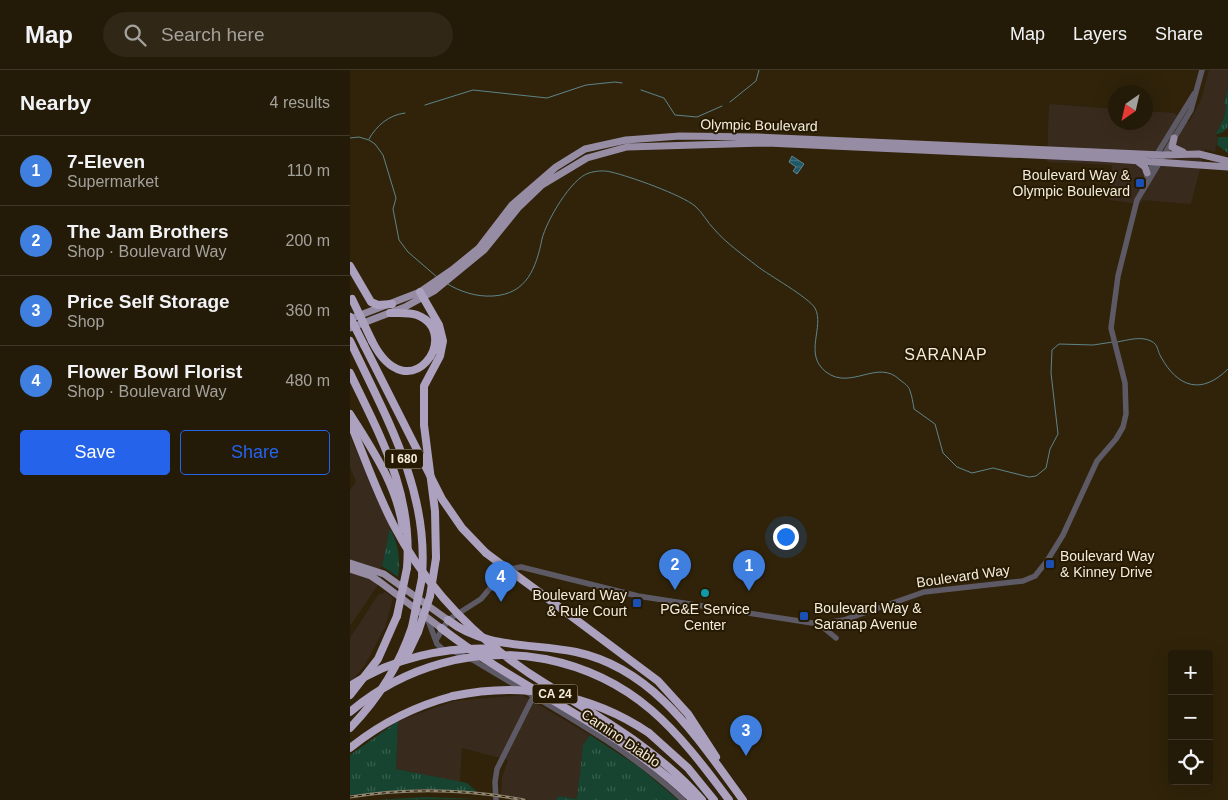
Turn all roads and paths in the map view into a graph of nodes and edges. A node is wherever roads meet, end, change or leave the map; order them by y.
1 (1202, 70) edge
2 (1196, 92) junction
3 (1189, 101) junction
4 (1184, 122) junction
5 (1174, 138) junction
6 (1192, 154) junction
7 (1158, 158) junction
8 (1134, 160) junction
9 (1228, 161) edge
10 (1228, 167) edge
11 (1147, 173) junction
12 (1141, 193) junction
13 (350, 266) edge
14 (455, 272) junction
15 (422, 295) junction
16 (351, 297) edge
17 (392, 304) junction
18 (390, 313) junction
19 (350, 318) edge
20 (350, 328) edge
21 (352, 345) edge
22 (350, 373) edge
23 (350, 414) edge
24 (350, 422) edge
25 (350, 563) edge
26 (407, 568) junction
27 (350, 569) edge
28 (427, 618) junction
29 (448, 620) junction
30 (819, 624) junction
31 (441, 628) junction
32 (415, 629) junction
33 (836, 638) dead end
34 (436, 640) junction
35 (545, 659) junction
36 (350, 686) edge
37 (350, 695) edge
38 (533, 696) junction
39 (350, 712) edge
40 (350, 728) edge
41 (350, 748) edge
42 (723, 773) junction
43 (496, 800) edge
44 (683, 800) edge
45 (693, 800) edge
46 (702, 800) edge
47 (714, 800) edge
48 (729, 800) edge
49 (743, 800) edge

1 - 2 street
2 - 3 street
2 - 4 street
3 - 4 street
3 - 7 street
4 - 5 street
5 - 6 main road
5 - 7 street
6 - 7 main road, Olympic Boulevard
6 - 9 main road, Olympic Boulevard
7 - 8 main road, Olympic Boulevard
7 - 10 main road, Olympic Boulevard
7 - 11 street, Boulevard Way
7 - 12 street, Boulevard Way
7 - 14 main road, Olympic Boulevard
8 - 11 main road
8 - 14 main road, Olympic Boulevard
11 - 12 street, Boulevard Way
12 - 30 street, Boulevard Way
13 - 17 highway
14 - 15 main road, Olympic Boulevard
15 - 17 main road, Olympic Boulevard
15 - 18 main road, Olympic Boulevard
15 - 32 highway, bridge
16 - 18 highway, bridge
17 - 19 main road, Olympic Boulevard
18 - 20 main road, Olympic Boulevard
19 - 42 highway, bridge
21 - 32 highway, I 680, bridge
22 - 26 highway, I 680
23 - 26 highway
24 - 46 highway, bridge
25 - 29 main road
26 - 37 highway, I 680, bridge
27 - 28 main road
28 - 31 main road
28 - 34 street
29 - 30 street, Boulevard Way
29 - 31 street
29 - 42 highway
30 - 33 street
31 - 34 street
31 - 45 highway
32 - 40 highway
34 - 38 street, Camino Diablo
35 - 36 highway, bridge
35 - 39 highway, bridge
35 - 48 highway
38 - 43 street
38 - 44 street, Camino Diablo
41 - 47 highway, CA 24, bridge
42 - 49 highway

